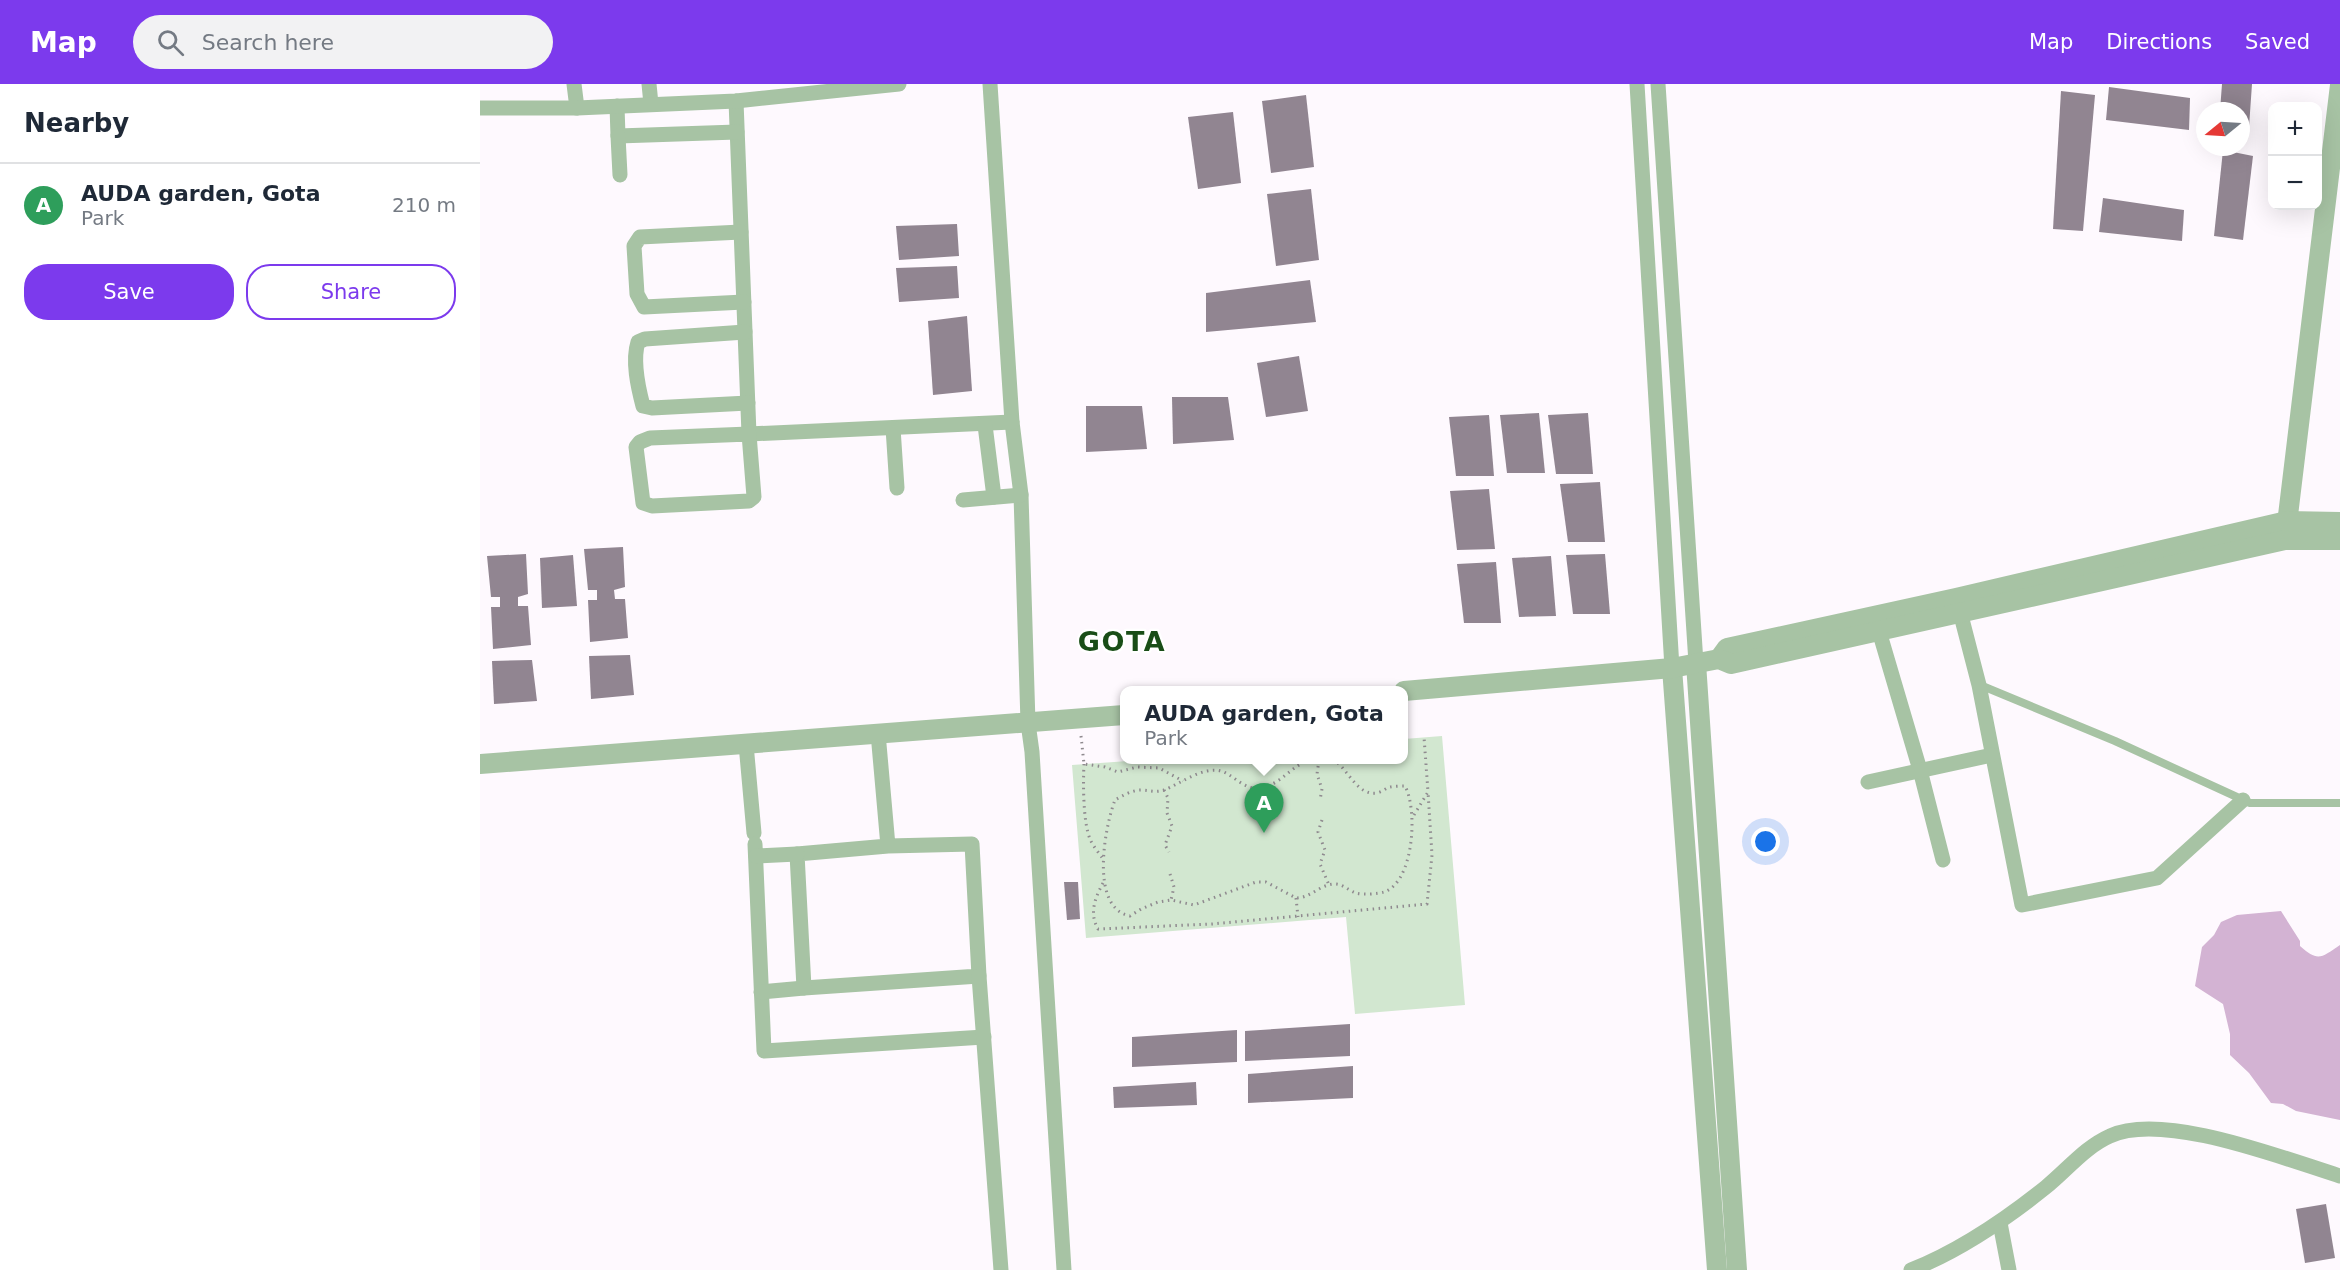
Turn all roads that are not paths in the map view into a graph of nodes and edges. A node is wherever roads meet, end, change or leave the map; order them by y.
1 (574, 84) edge
2 (649, 84) edge
3 (899, 84) edge
4 (990, 84) edge
5 (1637, 84) edge
6 (1658, 84) edge
7 (2340, 85) edge
8 (736, 101) junction
9 (651, 104) junction
10 (617, 106) junction
11 (480, 108) edge
12 (577, 108) junction
13 (737, 132) junction
14 (618, 136) junction
15 (620, 175) dead end
16 (741, 232) junction
17 (744, 302) junction
18 (745, 332) junction
19 (748, 403) junction
20 (1012, 422) junction
21 (985, 425) junction
22 (893, 428) junction
23 (749, 434) junction
24 (897, 488) dead end
25 (1021, 495) junction
26 (994, 497) junction
27 (963, 500) dead end
28 (2340, 522) edge
29 (2286, 530) junction
30 (2340, 540) edge
31 (1958, 606) junction
32 (1879, 631) junction
33 (1719, 659) junction
34 (1696, 663) junction
35 (1672, 668) junction
36 (1979, 685) junction
37 (1408, 691) edge
38 (1120, 715) edge
39 (1028, 723) junction
40 (878, 733) junction
41 (746, 744) junction
42 (1992, 755) junction
43 (480, 764) edge
44 (1920, 770) junction
45 (1868, 782) dead end
46 (2243, 800) junction
47 (2340, 803) edge
48 (755, 845) junction
49 (888, 846) junction
50 (797, 854) junction
51 (1943, 860) dead end
52 (979, 976) junction
53 (804, 988) junction
54 (761, 992) junction
55 (984, 1037) junction
56 (2340, 1176) edge
57 (2000, 1223) junction
58 (1001, 1270) edge
59 (1064, 1270) edge
60 (1717, 1270) edge
61 (1737, 1270) edge
62 (1911, 1270) edge
63 (2009, 1270) edge

1 - 12 street
2 - 9 street
3 - 8 street
4 - 20 street
5 - 35 street
6 - 34 street
7 - 29 street
8 - 9 street
8 - 13 street
9 - 10 street
10 - 12 street
10 - 14 street
11 - 12 street
13 - 14 street
13 - 16 street
14 - 15 street
16 - 17 street
16 - 17 street
17 - 18 street
18 - 19 street
18 - 19 street
19 - 23 street
20 - 21 street
20 - 25 street
21 - 22 street
21 - 26 street
22 - 23 street
22 - 24 street
23 - 23 street
25 - 26 street
25 - 39 street
26 - 27 street
28 - 29 street
29 - 30 street
29 - 31 street
31 - 32 street
31 - 33 street
31 - 36 street
32 - 33 street
32 - 44 street
33 - 34 street
34 - 35 street
34 - 61 street
35 - 37 street
35 - 60 street
36 - 42 street
36 - 46 lane
38 - 39 street
39 - 40 street
39 - 59 street
40 - 41 street
40 - 49 street
41 - 43 street
41 - 48 street
42 - 44 street
42 - 46 street
44 - 45 street
44 - 51 street
46 - 47 lane
48 - 50 street
48 - 54 street
49 - 50 street
49 - 52 street
50 - 53 street
52 - 53 street
52 - 55 street
53 - 54 street
54 - 55 street
55 - 58 street
56 - 57 street
57 - 62 street
57 - 63 street

